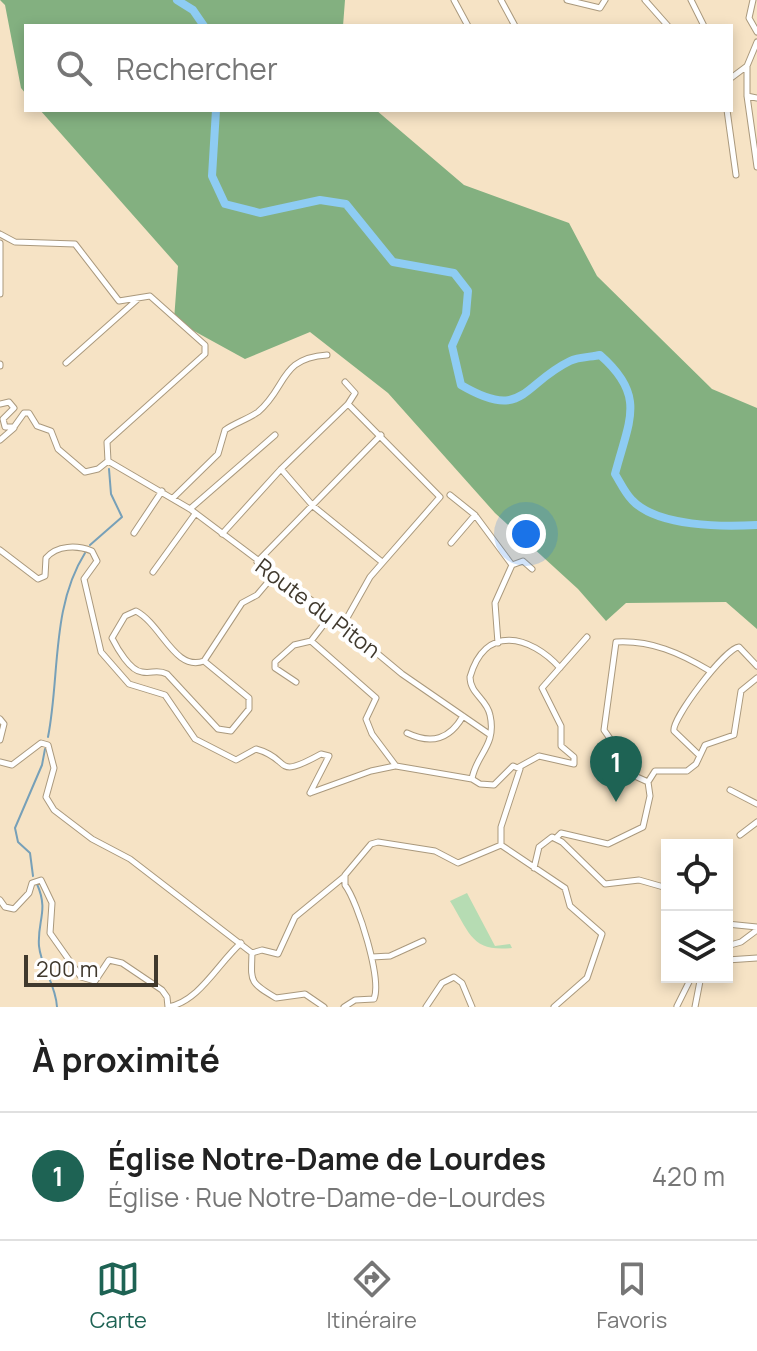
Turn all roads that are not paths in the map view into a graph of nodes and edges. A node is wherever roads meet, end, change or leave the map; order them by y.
1 (454, 0) edge
2 (501, 0) edge
3 (567, 0) edge
4 (605, 0) edge
5 (645, 0) edge
6 (691, 0) edge
7 (753, 0) edge
8 (467, 24) edge
9 (514, 24) edge
10 (666, 24) edge
11 (703, 24) edge
12 (757, 32) edge
13 (757, 42) edge
14 (747, 66) junction
15 (733, 76) edge
16 (747, 96) junction
17 (757, 98) edge
18 (727, 112) edge
19 (757, 167) edge
20 (736, 175) dead end
21 (0, 234) edge
22 (0, 243) edge
23 (0, 294) edge
24 (139, 297) junction
25 (327, 355) dead end
26 (66, 363) dead end
27 (345, 382) dead end
28 (0, 404) edge
29 (348, 404) junction
30 (1, 423) edge
31 (14, 427) junction
32 (275, 435) dead end
33 (381, 435) junction
34 (0, 440) edge
35 (108, 461) junction
36 (281, 469) junction
37 (162, 490) junction
38 (450, 495) dead end
39 (173, 498) junction
40 (313, 506) junction
41 (193, 512) junction
42 (475, 515) junction
43 (134, 533) dead end
44 (222, 534) junction
45 (451, 543) dead end
46 (0, 550) edge
47 (257, 562) junction
48 (382, 562) junction
49 (512, 565) junction
50 (532, 569) dead end
51 (153, 572) dead end
52 (274, 575) junction
53 (331, 615) junction
54 (343, 625) junction
55 (587, 637) dead end
56 (311, 641) junction
57 (498, 643) junction
58 (204, 661) junction
59 (757, 666) edge
60 (560, 668) junction
61 (710, 671) junction
62 (757, 678) edge
63 (296, 682) dead end
64 (463, 716) junction
65 (0, 719) edge
66 (407, 733) dead end
67 (489, 734) junction
68 (0, 740) edge
69 (699, 755) junction
70 (0, 762) edge
71 (396, 766) junction
72 (519, 767) junction
73 (472, 779) junction
74 (648, 782) junction
75 (730, 790) dead end
76 (757, 804) edge
77 (757, 822) edge
78 (740, 835) dead end
79 (556, 838) junction
80 (501, 845) junction
81 (534, 868) junction
82 (345, 876) junction
83 (661, 886) edge
84 (0, 900) edge
85 (733, 925) edge
86 (757, 928) edge
87 (423, 941) dead end
88 (241, 943) junction
89 (733, 944) edge
90 (252, 953) junction
91 (372, 957) junction
92 (757, 958) edge
93 (733, 960) edge
94 (686, 983) edge
95 (700, 983) edge
96 (374, 999) junction
97 (677, 1006) edge
98 (168, 1007) edge
99 (324, 1007) edge
100 (344, 1007) edge
101 (381, 1007) edge
102 (426, 1007) edge
103 (472, 1007) edge
104 (554, 1007) edge
105 (695, 1007) edge

1 - 8 street
2 - 9 street
3 - 4 street
5 - 10 street
6 - 11 street
7 - 12 street
13 - 14 street
14 - 15 street
14 - 16 street
16 - 17 street
16 - 19 street
18 - 20 street
21 - 24 street
22 - 23 street
24 - 26 street
24 - 35 street
25 - 39 street
27 - 29 street
28 - 30 street
29 - 33 street
29 - 36 street
30 - 31 street
31 - 34 street
31 - 35 street
32 - 41 street
33 - 40 street
33 - 48 street
35 - 37 street, Route du Piton
36 - 40 street
36 - 44 street
37 - 39 street, Route du Piton
37 - 43 street
38 - 42 street
39 - 41 street, Route du Piton
40 - 47 street
40 - 48 street
41 - 44 street, Route du Piton
41 - 51 street
42 - 45 street
42 - 49 street
44 - 47 street, Route du Piton
46 - 71 street
47 - 52 street, Route du Piton
48 - 54 street
49 - 50 street
49 - 57 street
52 - 53 street, Route du Piton
52 - 58 street
53 - 54 street, Route du Piton
53 - 56 street
54 - 64 street, Route du Piton
55 - 60 street
56 - 63 street
56 - 71 street
57 - 60 street
57 - 67 street
58 - 58 street
59 - 61 street
60 - 72 street
61 - 69 street
61 - 74 street
62 - 69 street
64 - 66 street
64 - 67 street, Route du Piton
65 - 68 street
67 - 73 street
69 - 74 street
70 - 88 street
71 - 73 street
72 - 73 street
72 - 80 street
74 - 79 street
75 - 76 street
77 - 78 street
79 - 81 street
79 - 83 street
80 - 81 street
80 - 82 street
81 - 104 street
82 - 90 street
82 - 91 street
84 - 98 street
85 - 86 street
86 - 89 street
87 - 91 street
88 - 90 street
88 - 98 street
90 - 99 street
91 - 96 street
92 - 93 street
94 - 97 street
95 - 105 street
96 - 100 street
96 - 101 street
102 - 103 street

